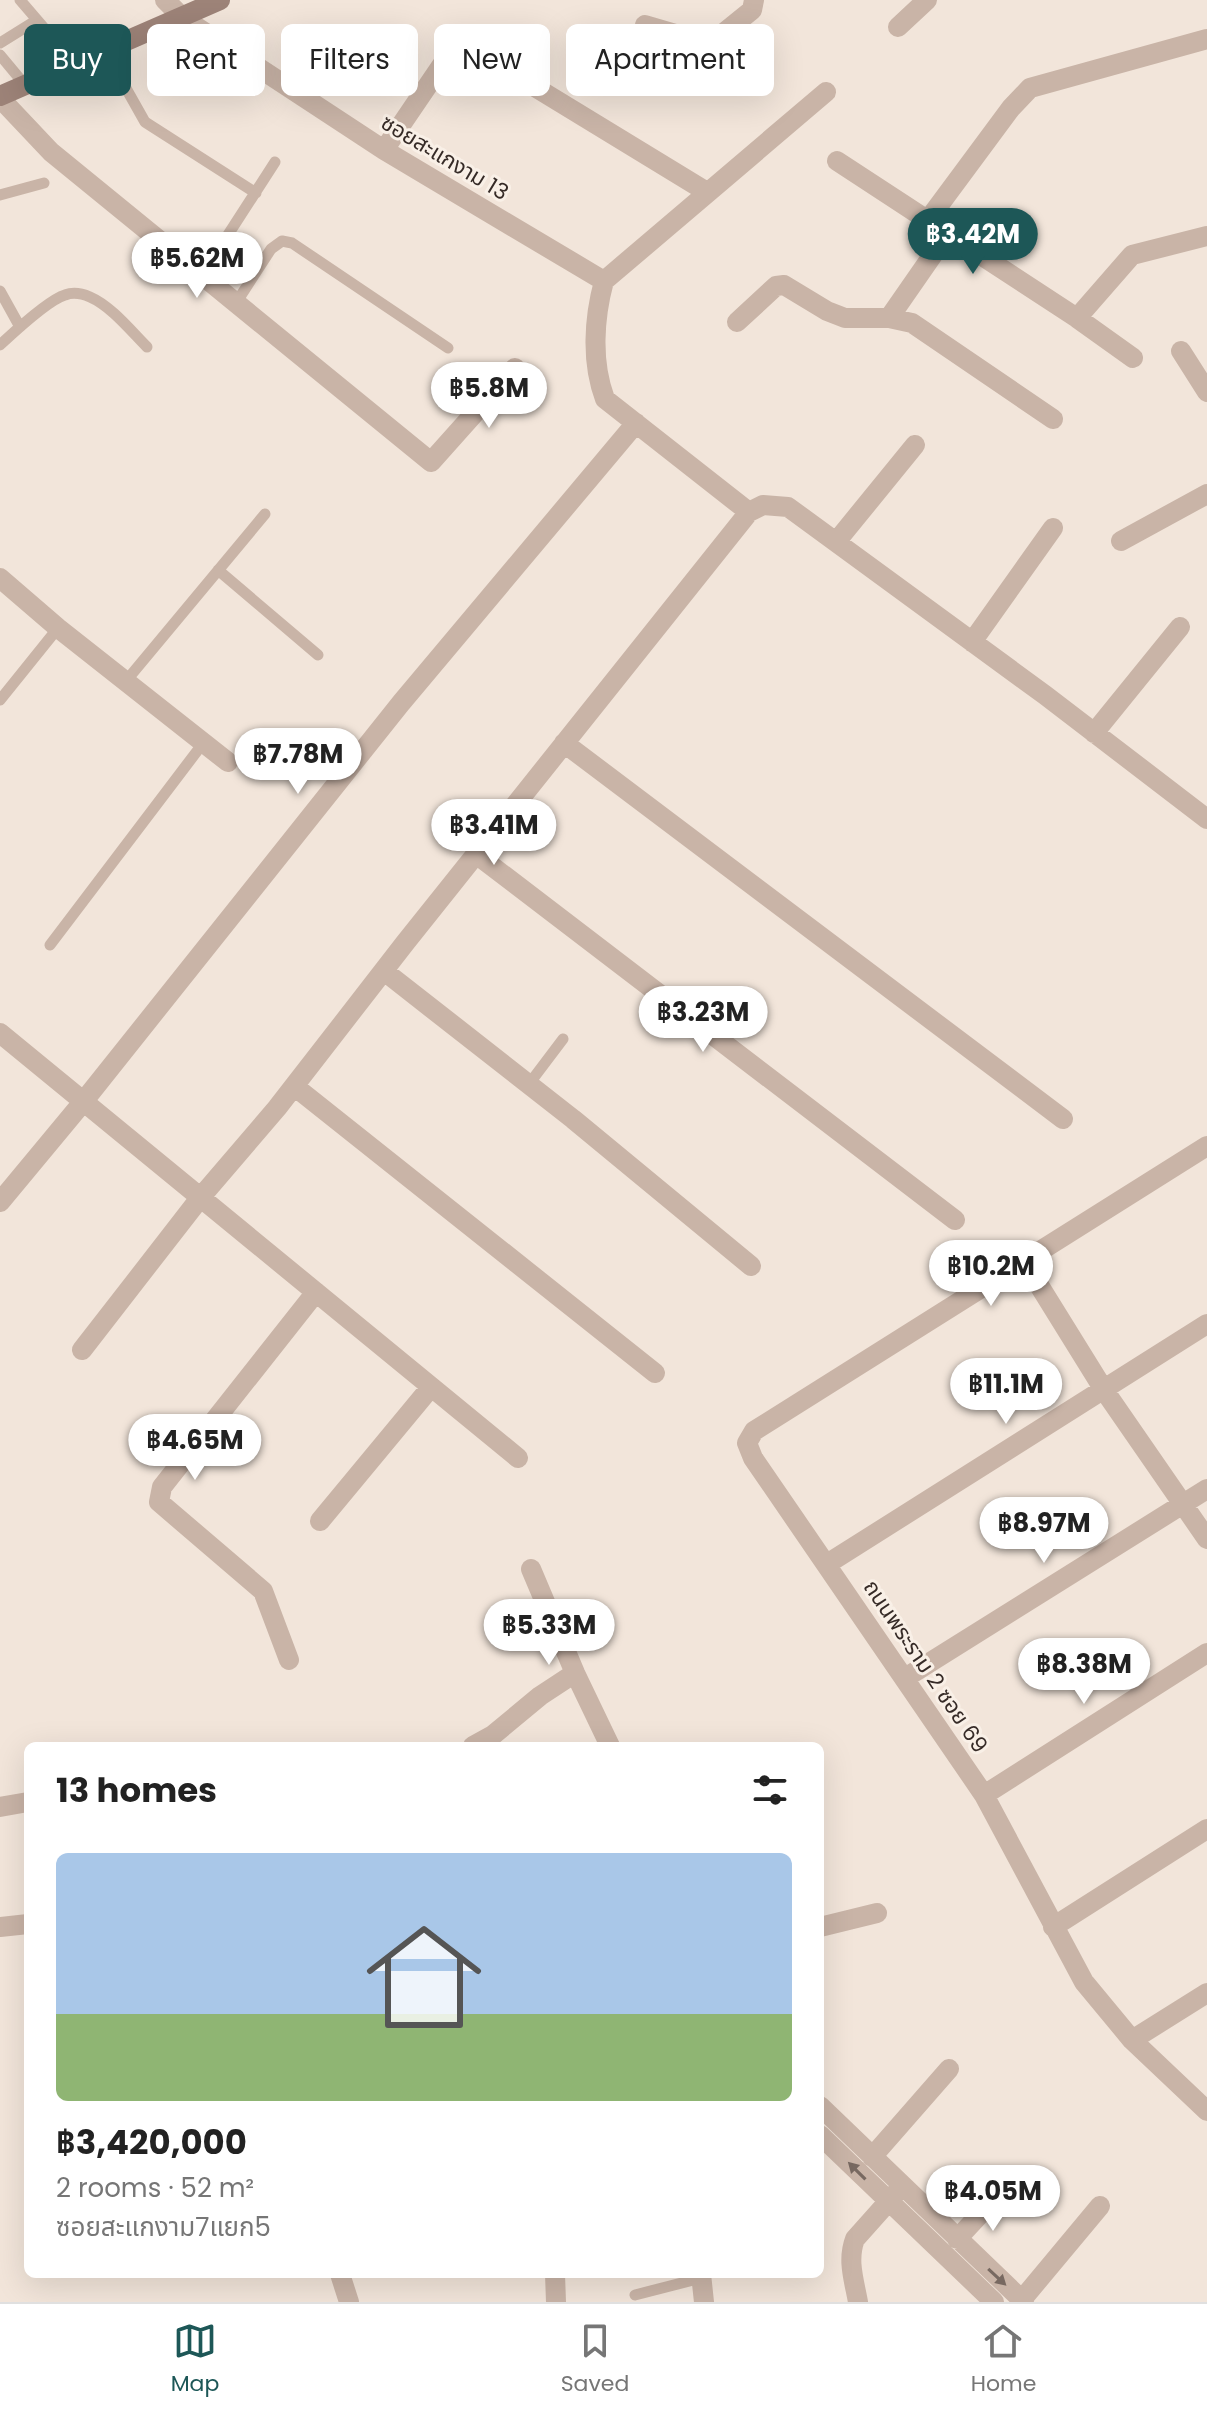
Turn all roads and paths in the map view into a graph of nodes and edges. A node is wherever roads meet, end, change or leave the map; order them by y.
1 (20, 0) edge
2 (165, 0) edge
3 (220, 0) edge
4 (754, 0) edge
5 (927, 0) edge
6 (183, 18) junction
7 (37, 20) junction
8 (40, 24) edge
9 (735, 24) edge
10 (898, 27) dead end
11 (1207, 39) edge
12 (131, 40) edge
13 (0, 43) edge
14 (0, 55) edge
15 (24, 84) edge
16 (24, 85) edge
17 (826, 92) dead end
18 (130, 96) edge
19 (0, 97) edge
20 (384, 150) junction
21 (837, 161) dead end
22 (275, 162) dead end
23 (44, 183) dead end
24 (707, 192) junction
25 (256, 193) junction
26 (0, 195) edge
27 (928, 220) junction
28 (948, 233) junction
29 (1207, 236) edge
30 (213, 258) dead end
31 (604, 281) junction
32 (0, 291) edge
33 (236, 303) junction
34 (889, 318) junction
35 (1077, 318) junction
36 (737, 322) dead end
37 (20, 327) junction
38 (0, 345) edge
39 (147, 347) dead end
40 (448, 348) dead end
41 (1181, 351) dead end
42 (1133, 358) dead end
43 (515, 368) dead end
44 (1207, 392) edge
45 (1053, 419) dead end
46 (636, 423) junction
47 (915, 445) dead end
48 (1207, 494) edge
49 (749, 512) junction
50 (265, 514) dead end
51 (1053, 528) dead end
52 (1121, 541) dead end
53 (836, 542) junction
54 (218, 570) junction
55 (0, 578) edge
56 (1180, 627) dead end
57 (58, 628) junction
58 (972, 642) junction
59 (318, 655) dead end
60 (126, 681) junction
61 (0, 700) edge
62 (1094, 733) junction
63 (204, 742) junction
64 (564, 743) junction
65 (228, 762) dead end
66 (1207, 819) edge
67 (476, 854) junction
68 (50, 945) dead end
69 (384, 971) junction
70 (0, 1033) edge
71 (563, 1039) dead end
72 (529, 1084) junction
73 (294, 1086) junction
74 (83, 1102) junction
75 (1063, 1119) dead end
76 (1207, 1146) edge
77 (200, 1198) junction
78 (0, 1202) edge
79 (955, 1220) dead end
80 (1024, 1261) junction
81 (751, 1266) dead end
82 (316, 1292) junction
83 (1207, 1324) edge
84 (82, 1350) dead end
85 (655, 1373) dead end
86 (431, 1387) junction
87 (1104, 1390) junction
88 (518, 1458) dead end
89 (1207, 1489) edge
90 (1184, 1503) junction
91 (320, 1521) dead end
92 (1207, 1539) edge
93 (827, 1564) junction
94 (531, 1569) dead end
95 (1207, 1653) edge
96 (289, 1660) dead end
97 (575, 1673) junction
98 (905, 1678) junction
99 (480, 1742) edge
100 (608, 1742) edge
101 (984, 1795) junction
102 (24, 1803) edge
103 (0, 1807) edge
104 (1207, 1829) edge
105 (877, 1913) dead end
106 (24, 1924) edge
107 (824, 1926) edge
108 (0, 1927) edge
109 (1053, 1927) junction
110 (1207, 1993) edge
111 (1132, 2040) junction
112 (949, 2069) dead end
113 (824, 2110) edge
114 (1207, 2111) edge
115 (824, 2138) edge
116 (872, 2157) junction
117 (895, 2194) junction
118 (997, 2196) dead end
119 (1100, 2206) dead end
120 (957, 2239) junction
121 (341, 2278) edge
122 (555, 2278) edge
123 (694, 2278) edge
124 (701, 2278) edge
125 (635, 2295) dead end
126 (1022, 2301) edge
127 (349, 2302) edge
128 (556, 2302) edge
129 (704, 2302) edge
130 (858, 2302) edge
131 (994, 2302) edge

1 - 7 lane
2 - 6 street, ซอยสะแกงาม 13
3 - 6 street
4 - 9 street
5 - 10 street
6 - 12 street
6 - 20 street, ซอยสะแกงาม 13
7 - 8 lane
7 - 13 lane
11 - 27 street
14 - 15 lane
16 - 19 street
17 - 24 street
18 - 25 lane
19 - 33 street
20 - 24 street
20 - 31 street, ซอยสะแกงาม 13
21 - 27 street
22 - 25 lane
23 - 26 lane
24 - 31 street
25 - 30 lane
27 - 28 street
28 - 34 street
28 - 35 street
29 - 35 street
31 - 46 street
32 - 37 lane
33 - 40 lane
33 - 43 street
34 - 36 street
34 - 45 street
35 - 42 street
37 - 38 lane
37 - 39 lane
41 - 44 street
46 - 49 street
46 - 74 street
47 - 53 street
48 - 52 street
49 - 53 street
49 - 64 street
50 - 54 lane
51 - 58 street
53 - 58 street
54 - 59 lane
54 - 60 lane
55 - 57 street
56 - 62 street
57 - 60 street
57 - 61 lane
58 - 62 street
60 - 63 street
62 - 66 street
63 - 65 street
63 - 68 lane
64 - 67 street
64 - 75 street
67 - 69 street
67 - 79 street
69 - 72 street
69 - 73 street
70 - 74 street
71 - 72 lane
72 - 81 street
73 - 77 street
73 - 85 street
74 - 77 street
74 - 78 street
76 - 80 street, ถนนพระราม 2 ซอย 69
77 - 82 street
77 - 84 street
80 - 87 street
80 - 93 street, ถนนพระราม 2 ซอย 69
82 - 86 street
82 - 96 street
83 - 87 street
86 - 88 street
86 - 91 street
87 - 90 street
87 - 93 street
89 - 90 street
90 - 92 street
90 - 98 street
93 - 98 street, ถนนพระราม 2 ซอย 69
94 - 97 street
95 - 101 street
97 - 99 street
97 - 100 street
98 - 101 street, ถนนพระราม 2 ซอย 69
101 - 109 street, ถนนพระราม 2 ซอย 69
102 - 103 street
104 - 109 street
105 - 107 street
106 - 108 street
109 - 111 street, ถนนพระราม 2 ซอย 69
110 - 111 street
111 - 114 street, ถนนพระราม 2 ซอย 69
112 - 116 street
113 - 116 street
117 -> 115 street
116 - 117 street
117 - 120 street
117 - 130 street
117 - 131 street
118 - 120 street
119 - 126 street
120 -> 126 street
121 - 127 street
122 - 128 street
123 - 125 lane
124 - 129 street

